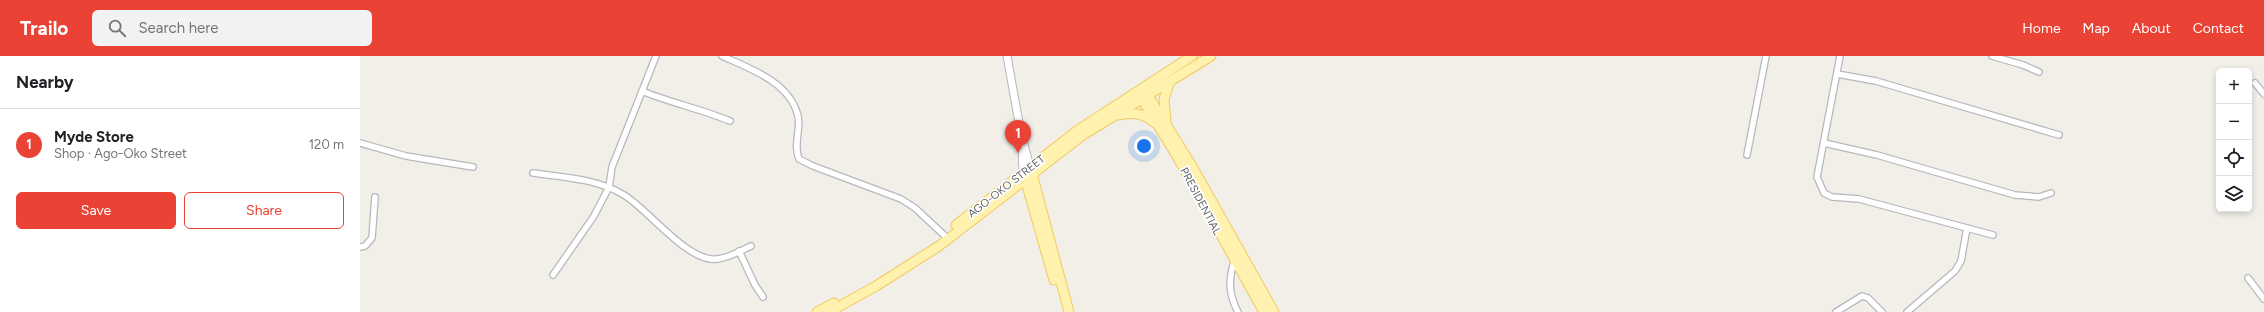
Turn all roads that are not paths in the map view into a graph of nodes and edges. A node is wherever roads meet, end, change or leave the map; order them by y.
1 (656, 56) edge
2 (722, 56) edge
3 (1007, 56) edge
4 (1192, 56) edge
5 (1211, 56) edge
6 (1766, 56) edge
7 (1840, 56) edge
8 (1992, 56) edge
9 (2039, 72) dead end
10 (1837, 74) junction
11 (1170, 80) junction
12 (2255, 83) dead end
13 (642, 91) junction
14 (1142, 93) junction
15 (2264, 94) edge
16 (1110, 118) junction
17 (730, 121) dead end
18 (1164, 127) junction
19 (2059, 135) dead end
20 (360, 143) edge
21 (1824, 143) junction
22 (1747, 155) dead end
23 (474, 167) dead end
24 (533, 173) dead end
25 (1027, 174) junction
26 (608, 187) junction
27 (2051, 193) dead end
28 (375, 198) dead end
29 (1967, 228) junction
30 (944, 235) junction
31 (1993, 235) dead end
32 (360, 246) edge
33 (751, 246) dead end
34 (739, 251) junction
35 (1234, 262) junction
36 (553, 275) dead end
37 (2248, 278) dead end
38 (763, 297) dead end
39 (2264, 299) edge
40 (817, 312) edge
41 (829, 312) edge
42 (1063, 312) edge
43 (1069, 312) edge
44 (1238, 312) edge
45 (1264, 312) edge
46 (1274, 312) edge
47 (1836, 312) edge
48 (1882, 312) edge
49 (1907, 312) edge

1 - 13 street
2 - 30 street
3 - 25 street
4 - 14 main road, AGO-OKO STREET
5 - 11 main road
6 - 22 street
7 - 10 street
8 - 9 street
10 - 19 street
10 - 21 street
11 - 14 main road
11 - 18 main road
12 - 15 street
13 - 17 street
13 - 26 street
14 - 16 main road
14 - 18 main road, PRESIDENTIAL
14 - 25 main road, AGO-OKO STREET
16 - 18 main road
16 - 25 main road
18 - 35 main road, PRESIDENTIAL
18 - 46 main road
20 - 23 street
21 - 27 street
21 - 29 street
24 - 26 street
25 - 30 main road, AGO-OKO STREET
25 - 41 main road
25 - 42 main road
25 - 43 main road
26 - 34 street
26 - 36 street
28 - 32 street
29 - 31 street
29 - 49 street
30 - 40 main road, AGO-OKO STREET
33 - 34 street
34 - 38 street
35 - 44 street
35 - 45 main road, PRESIDENTIAL
37 - 39 street
47 - 48 street

